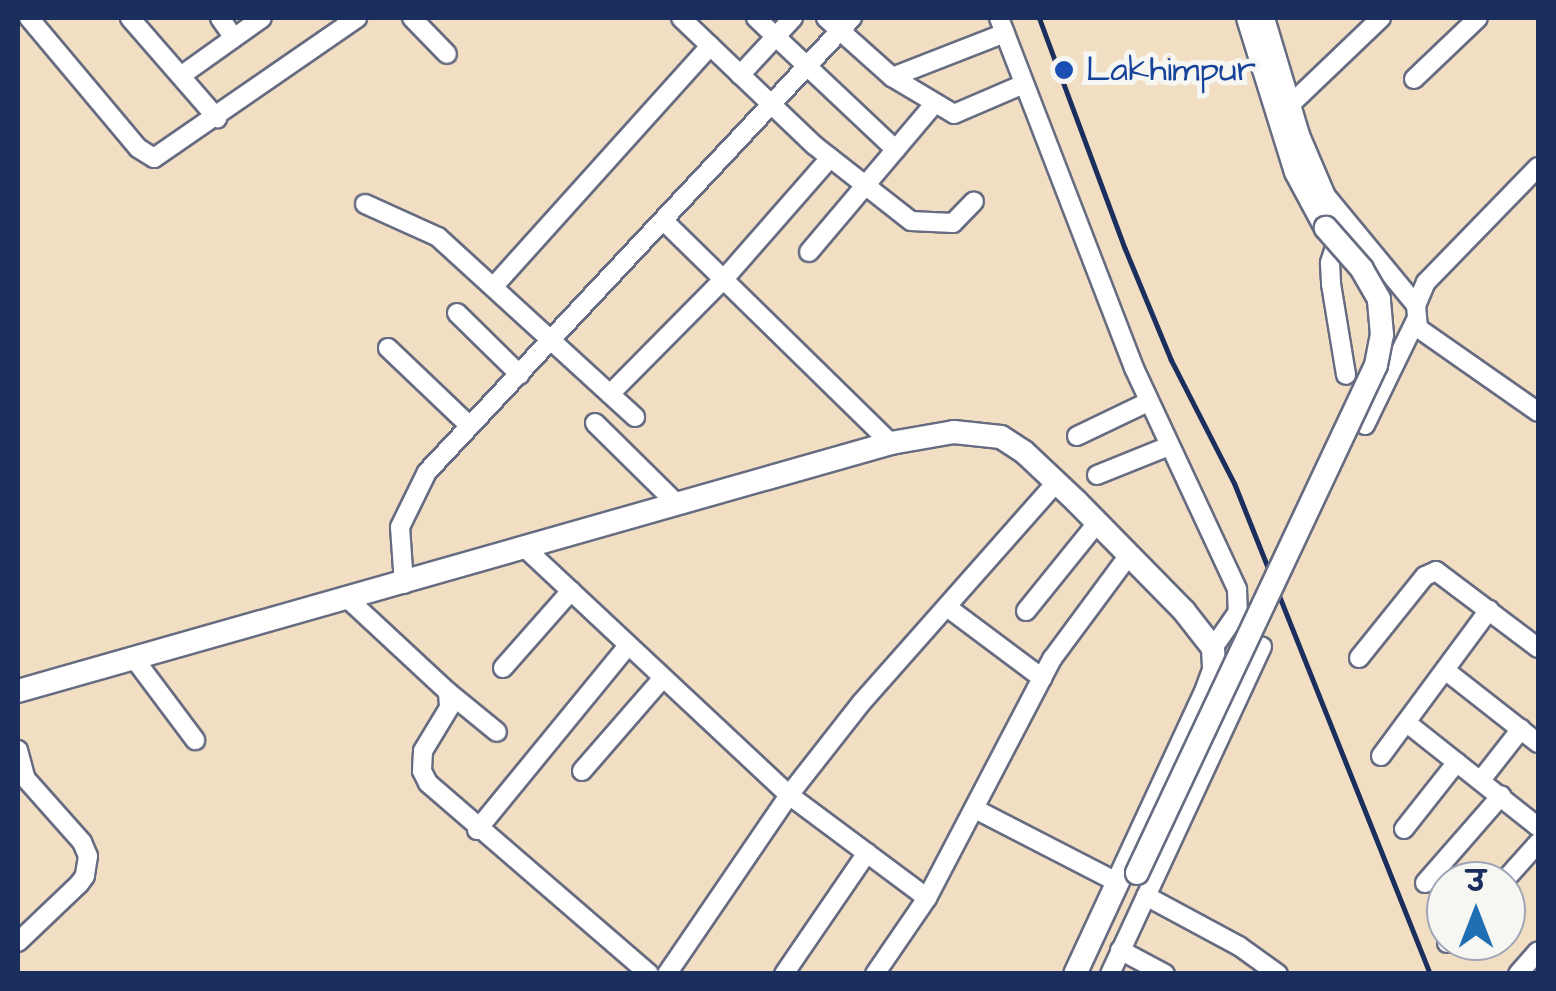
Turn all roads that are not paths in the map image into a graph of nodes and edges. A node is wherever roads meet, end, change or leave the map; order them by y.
1 (29, 18) edge
2 (130, 18) edge
3 (220, 18) edge
4 (262, 18) edge
5 (357, 18) edge
6 (412, 18) edge
7 (681, 18) edge
8 (756, 18) edge
9 (793, 18) edge
10 (826, 18) edge
11 (1248, 18) edge
12 (1265, 18) edge
13 (1381, 18) edge
14 (1478, 18) edge
15 (846, 24) edge
16 (1002, 25) edge
17 (776, 36) junction
18 (234, 38) junction
19 (710, 46) junction
20 (446, 54) dead end
21 (808, 66) junction
22 (182, 75) junction
23 (740, 75) junction
24 (892, 76) junction
25 (1414, 79) dead end
26 (1024, 84) junction
27 (1292, 102) junction
28 (934, 104) junction
29 (772, 106) junction
30 (216, 118) junction
31 (896, 150) junction
32 (830, 158) junction
33 (1538, 167) edge
34 (866, 186) junction
35 (974, 200) dead end
36 (365, 204) dead end
37 (664, 222) junction
38 (1335, 225) junction
39 (809, 252) dead end
40 (724, 279) junction
41 (494, 286) junction
42 (1417, 312) junction
43 (458, 313) dead end
44 (554, 340) junction
45 (388, 348) dead end
46 (520, 374) junction
47 (1346, 375) dead end
48 (610, 394) junction
49 (1148, 402) junction
50 (1537, 407) edge
51 (635, 417) dead end
52 (596, 424) dead end
53 (1365, 425) dead end
54 (470, 426) junction
55 (1077, 436) dead end
56 (891, 444) junction
57 (1168, 446) junction
58 (1097, 475) dead end
59 (1056, 483) junction
60 (676, 504) junction
61 (1096, 523) junction
62 (525, 548) junction
63 (1128, 556) junction
64 (404, 584) junction
65 (571, 591) junction
66 (348, 599) junction
67 (947, 607) junction
68 (1490, 610) junction
69 (1026, 611) dead end
70 (627, 647) junction
71 (1262, 647) dead end
72 (1213, 648) junction
73 (1538, 648) edge
74 (133, 657) junction
75 (1359, 658) dead end
76 (503, 668) dead end
77 (1445, 670) junction
78 (662, 678) junction
79 (1042, 678) junction
80 (18, 691) edge
81 (448, 692) junction
82 (1538, 718) edge
83 (1406, 723) junction
84 (497, 732) dead end
85 (1529, 735) edge
86 (195, 740) dead end
87 (18, 750) edge
88 (1381, 756) dead end
89 (1457, 762) junction
90 (582, 770) dead end
91 (1481, 780) junction
92 (790, 795) junction
93 (1501, 796) junction
94 (976, 809) junction
95 (1538, 827) edge
96 (1404, 829) dead end
97 (478, 830) junction
98 (868, 853) junction
99 (1117, 882) junction
100 (1425, 883) dead end
101 (1146, 896) junction
102 (927, 898) junction
103 (18, 942) edge
104 (1120, 950) junction
105 (1538, 951) edge
106 (650, 974) edge
107 (666, 974) edge
108 (784, 974) edge
109 (875, 974) edge
110 (1075, 974) edge
111 (1091, 974) edge
112 (1110, 974) edge
113 (1164, 974) edge
114 (1278, 974) edge
115 (1518, 974) edge

1 - 30 street
2 - 22 street
3 - 18 street
4 - 18 street
5 - 30 street
6 - 20 street
7 - 19 street
8 - 17 street
9 - 17 street
10 - 15 street
11 - 38 main road
12 - 27 street
13 - 27 street
14 - 25 street
15 - 21 street
15 - 24 street
16 - 24 street
16 - 26 street
17 - 21 street
17 - 23 street
18 - 22 street
19 - 23 street
19 - 41 street
21 - 29 street
21 - 31 street
22 - 30 street
23 - 29 street
24 - 28 street
26 - 28 street
26 - 49 street
27 - 38 street
28 - 31 street
29 - 32 street
29 - 37 street
31 - 34 street
32 - 34 street
32 - 40 street
33 - 42 street
34 - 35 street
34 - 39 street
36 - 41 street
37 - 40 street
37 - 44 street
38 - 42 street
38 - 47 street
38 - 111 main road, bridge
40 - 48 street
40 - 56 street
41 - 44 street
42 - 50 street
42 - 53 street
43 - 46 street
44 - 46 street
44 - 48 street
45 - 54 street
46 - 54 street
48 - 51 street
49 - 55 street
49 - 57 street
52 - 60 street
54 - 64 street
56 - 59 main road
56 - 60 main road
57 - 58 street
57 - 72 street
59 - 61 main road
59 - 67 street
60 - 62 main road
61 - 63 main road
61 - 69 street
62 - 64 main road
62 - 65 street
63 - 72 main road
63 - 79 street
64 - 66 main road
65 - 70 street
65 - 76 street
66 - 74 main road
66 - 81 street
67 - 79 street
67 - 92 street
68 - 73 street
68 - 75 street
68 - 77 street
70 - 78 street
70 - 97 street
71 - 101 street
72 - 99 main road
74 - 80 main road
74 - 86 street
77 - 83 street
77 - 85 street
78 - 90 street
78 - 92 street
79 - 94 street
81 - 84 street
81 - 97 street
82 - 85 street
83 - 88 street
83 - 89 street
85 - 91 street
87 - 103 street
89 - 91 street
89 - 96 street
91 - 93 street
92 - 98 street
92 - 107 street
93 - 95 street
93 - 100 street
94 - 99 street
94 - 102 street
97 - 106 street
98 - 102 street
98 - 108 street
99 - 110 main road
101 - 104 street
101 - 114 street
102 - 109 street
104 - 112 street
104 - 113 street
105 - 115 street

